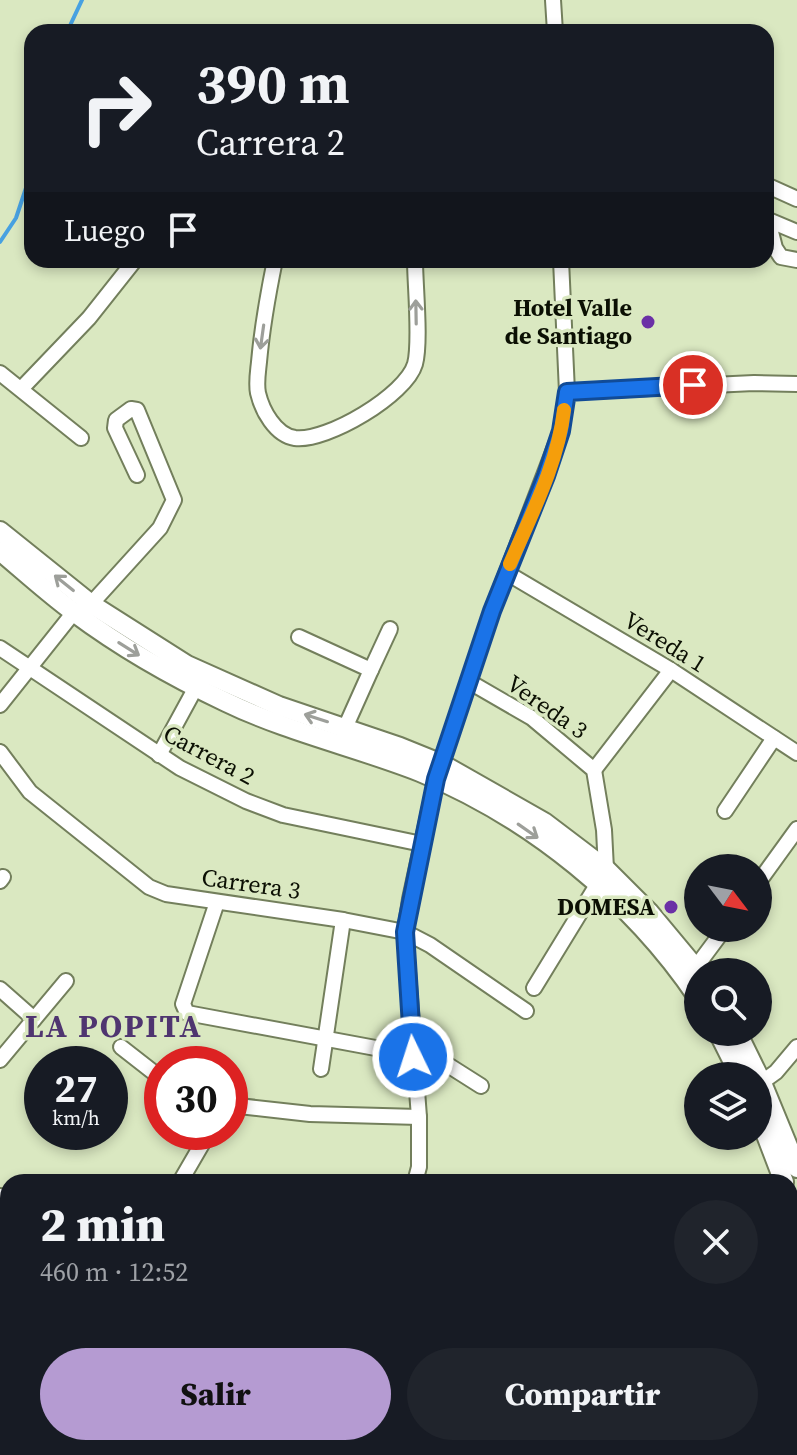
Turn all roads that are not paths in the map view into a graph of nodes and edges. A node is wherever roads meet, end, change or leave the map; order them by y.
1 (553, 0) edge
2 (554, 24) edge
3 (774, 189) edge
4 (797, 199) edge
5 (774, 222) edge
6 (797, 232) edge
7 (774, 244) edge
8 (797, 260) edge
9 (129, 268) edge
10 (274, 268) edge
11 (415, 268) edge
12 (561, 268) edge
13 (0, 373) edge
14 (797, 384) edge
15 (21, 389) junction
16 (567, 392) junction
17 (81, 438) dead end
18 (137, 475) dead end
19 (0, 531) edge
20 (0, 551) edge
21 (507, 573) junction
22 (82, 608) junction
23 (390, 629) dead end
24 (299, 637) dead end
25 (0, 648) edge
26 (29, 669) junction
27 (371, 670) junction
28 (671, 670) junction
29 (468, 681) junction
30 (196, 687) junction
31 (0, 705) edge
32 (345, 728) junction
33 (774, 738) junction
34 (0, 752) edge
35 (797, 753) edge
36 (159, 755) junction
37 (594, 770) junction
38 (439, 772) junction
39 (725, 811) dead end
40 (797, 829) edge
41 (422, 844) junction
42 (772, 864) edge
43 (602, 877) junction
44 (217, 902) junction
45 (343, 920) junction
46 (405, 932) junction
47 (688, 958) edge
48 (684, 980) edge
49 (66, 981) dead end
50 (534, 988) dead end
51 (0, 989) edge
52 (526, 1011) dead end
53 (34, 1019) junction
54 (326, 1038) junction
55 (797, 1047) edge
56 (128, 1052) edge
57 (413, 1057) junction
58 (0, 1060) edge
59 (144, 1065) edge
60 (321, 1069) dead end
61 (772, 1072) edge
62 (481, 1086) dead end
63 (248, 1107) edge
64 (772, 1111) edge
65 (419, 1117) junction
66 (199, 1150) edge
67 (772, 1150) edge
68 (797, 1168) edge
69 (185, 1174) edge
70 (417, 1174) edge
71 (781, 1174) edge

1 - 2 street
3 - 4 street
5 - 6 street
7 - 8 street
9 - 15 street
10 -> 11 street
12 - 16 street
13 - 15 street
14 - 16 street
15 - 17 street
16 - 21 street
18 - 22 street
22 -> 19 street
20 - 22 street
21 - 28 street, Vereda 1
21 - 29 street
22 - 26 street
22 -> 30 street
32 -> 22 street
23 - 27 street
24 - 27 street
25 - 26 street, Carrera 2
26 - 31 street
26 - 36 street, Carrera 2
27 - 32 street
28 - 33 street, Vereda 1
28 - 37 street
29 - 37 street, Vereda 3
29 - 38 street
30 - 36 street
30 - 38 street
32 - 38 street
33 - 35 street, Vereda 1
33 - 39 street
34 - 44 street, Carrera 3
36 - 41 street, Carrera 2
37 - 43 street, Vereda 3
38 - 41 street
38 - 43 street
40 - 42 street
41 - 46 street
43 - 47 street
43 - 48 street
43 - 50 street
44 - 45 street, Carrera 3
44 - 54 street
45 - 46 street, Carrera 3
45 - 54 street
46 - 52 street, Carrera 3
46 - 57 street
49 - 53 street
51 - 53 street
53 - 58 street
54 - 57 street
54 - 60 street
55 - 61 street
56 - 59 street
57 - 62 street
57 - 65 street
63 - 65 street
64 - 68 street
65 - 70 street
66 - 69 street
67 - 71 street

